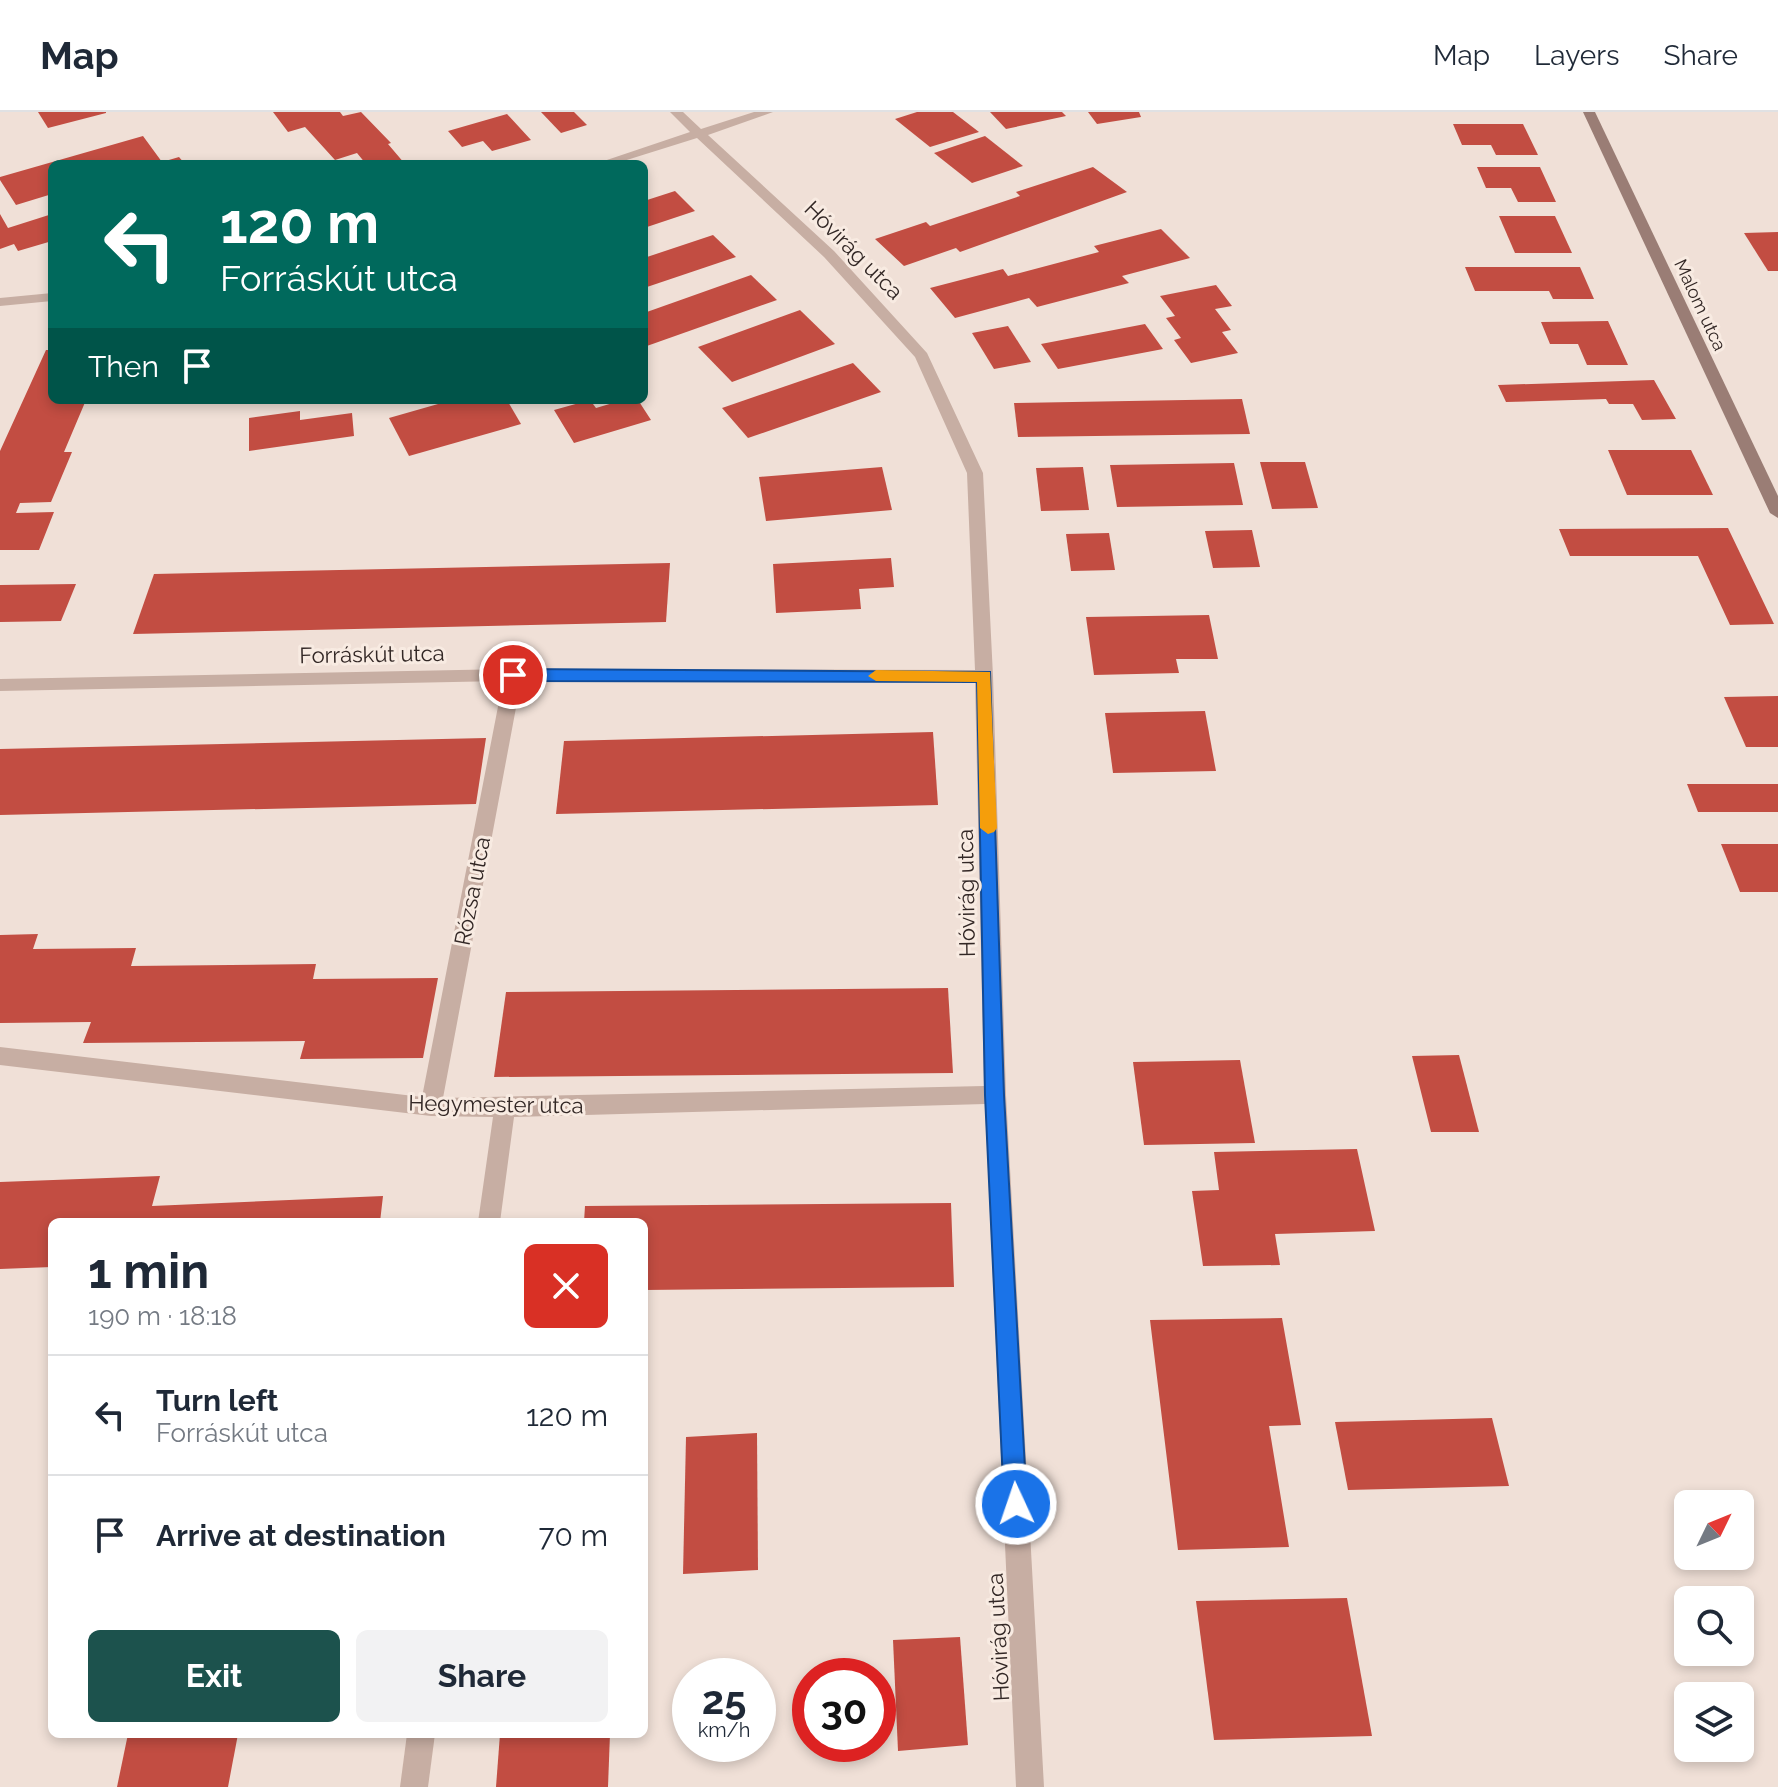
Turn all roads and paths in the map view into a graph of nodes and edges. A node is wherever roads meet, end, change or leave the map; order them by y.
1 (676, 112) edge
2 (767, 112) edge
3 (1589, 112) edge
4 (698, 134) junction
5 (614, 160) edge
6 (48, 297) edge
7 (1, 303) edge
8 (1778, 513) edge
9 (513, 675) junction
10 (984, 676) junction
11 (0, 685) edge
12 (0, 1056) edge
13 (995, 1095) junction
14 (431, 1107) junction
15 (505, 1108) junction
16 (490, 1218) edge
17 (420, 1738) edge
18 (414, 1787) edge
19 (1030, 1787) edge

1 - 4 street, Hóvirág utca
2 - 4 street
3 - 8 main road, Malom utca
4 - 5 street
4 - 10 street, Hóvirág utca
6 - 7 street
9 - 10 street, Forráskút utca
9 - 11 street, Forráskút utca
9 - 14 street, Rózsa utca
10 - 13 street, Hóvirág utca
12 - 14 street, Hegymester utca
13 - 15 street, Hegymester utca
13 - 19 street, Hóvirág utca
14 - 15 street, Hegymester utca
15 - 16 street
17 - 18 street

